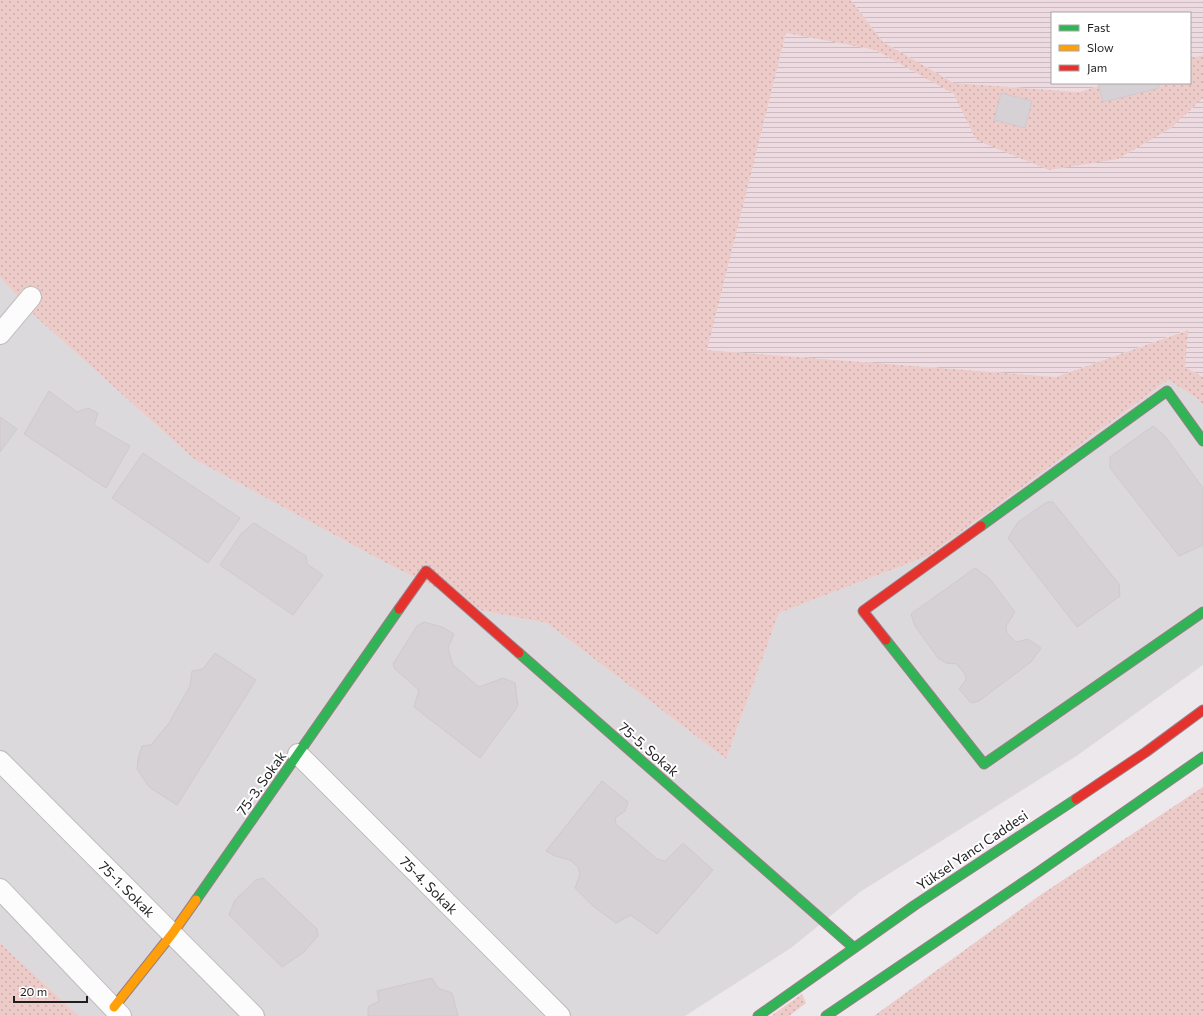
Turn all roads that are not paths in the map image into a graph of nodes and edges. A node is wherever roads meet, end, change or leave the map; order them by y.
1 (30, 297) dead end
2 (0, 334) edge
3 (1203, 441) edge
4 (426, 571) joint
5 (1203, 612) edge
6 (1203, 710) edge
7 (298, 754) junction
8 (1203, 757) edge
9 (0, 761) edge
10 (0, 888) edge
11 (172, 934) junction
12 (853, 947) junction
13 (117, 1011) edge
14 (834, 1015) edge
15 (254, 1016) edge
16 (560, 1016) edge
17 (758, 1016) edge

1 - 2 street
3 - 5 street
4 - 7 street, 75-3. Sokak
4 - 12 street, 75-5. Sokak
6 - 12 street, Yüksel Yancı Caddesi
7 - 11 street, 75-3. Sokak
7 - 16 street, 75-4. Sokak
8 - 14 street
9 - 11 street, 75-1. Sokak
10 - 13 street
11 - 13 street, 75-3. Sokak
11 - 15 street, 75-1. Sokak
12 - 17 street, Yüksel Yancı Caddesi

